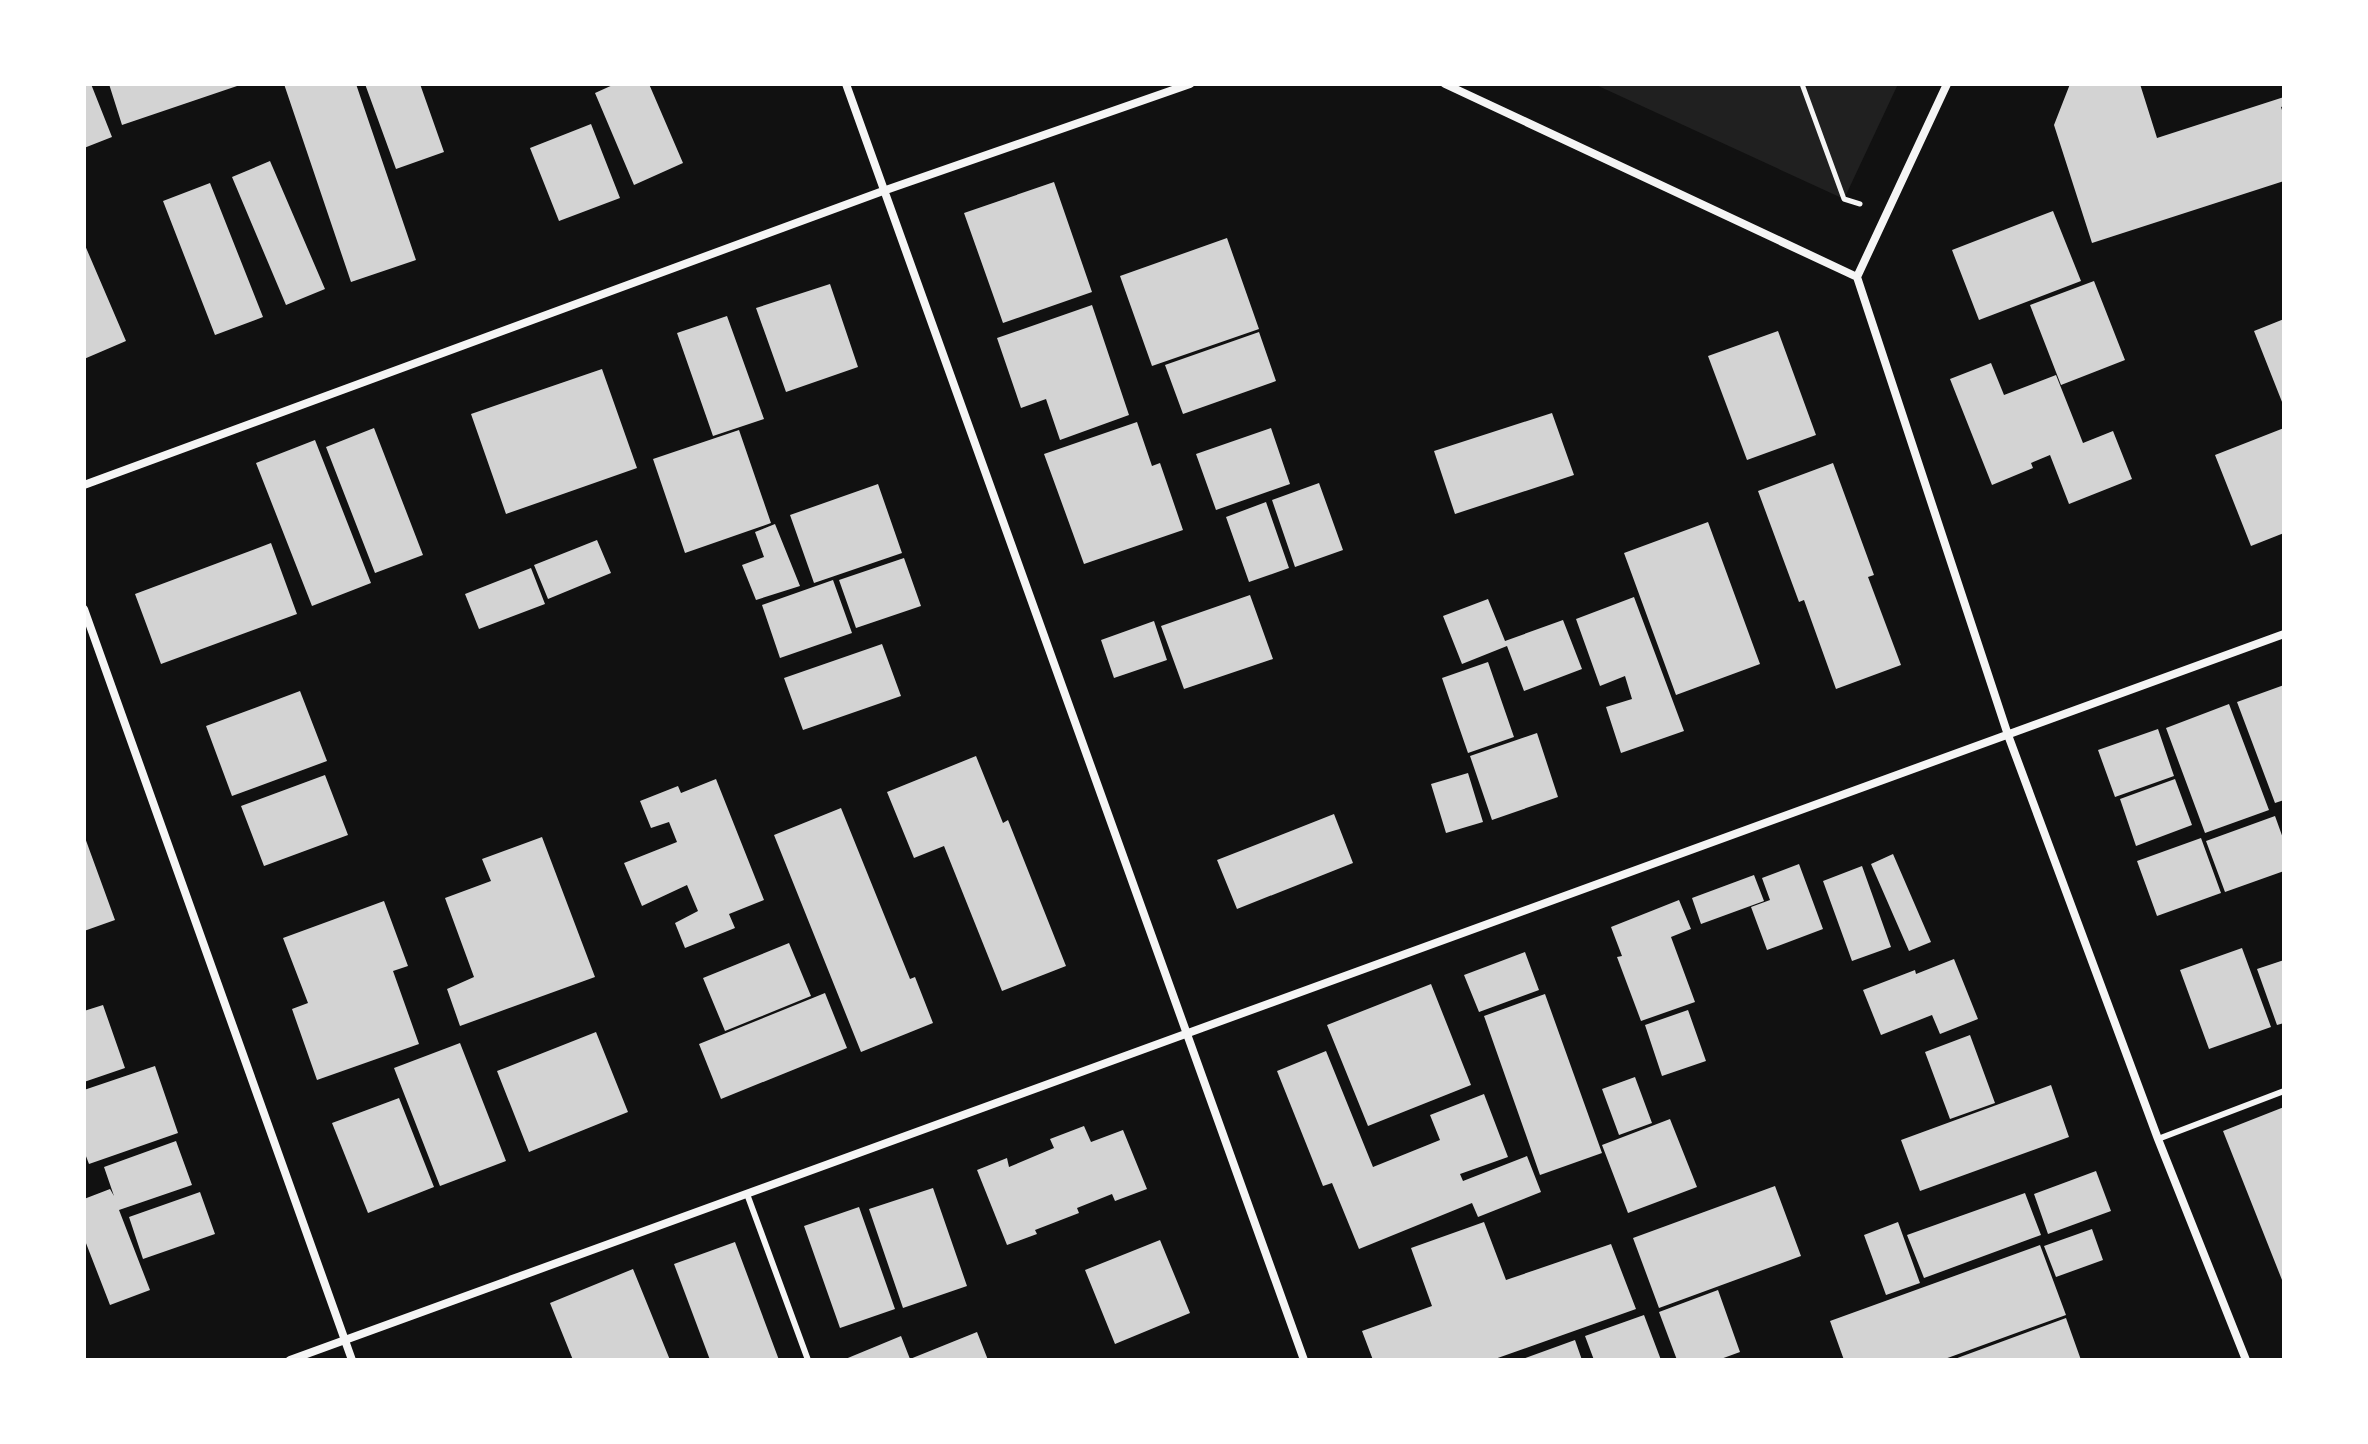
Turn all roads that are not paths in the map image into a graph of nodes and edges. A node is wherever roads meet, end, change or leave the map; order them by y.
1 (846, 84) edge
2 (1190, 84) edge
3 (1445, 84) edge
4 (1947, 84) edge
5 (883, 191) junction
6 (1857, 277) junction
7 (84, 485) edge
8 (84, 609) edge
9 (2284, 634) edge
10 (2008, 735) junction
11 (1189, 1033) junction
12 (2284, 1091) edge
13 (2158, 1139) junction
14 (747, 1194) junction
15 (344, 1341) junction
16 (290, 1360) edge
17 (352, 1360) edge
18 (808, 1360) edge
19 (1304, 1360) edge
20 (2246, 1360) edge

1 - 5 street
2 - 5 street
3 - 6 street
4 - 6 street
5 - 7 street
5 - 11 street
6 - 10 street
8 - 15 street
9 - 10 street
10 - 11 street
10 - 13 street
11 - 14 street
11 - 19 street
12 - 13 lane
13 - 20 street
14 - 15 street
14 - 18 lane
15 - 16 street
15 - 17 street

